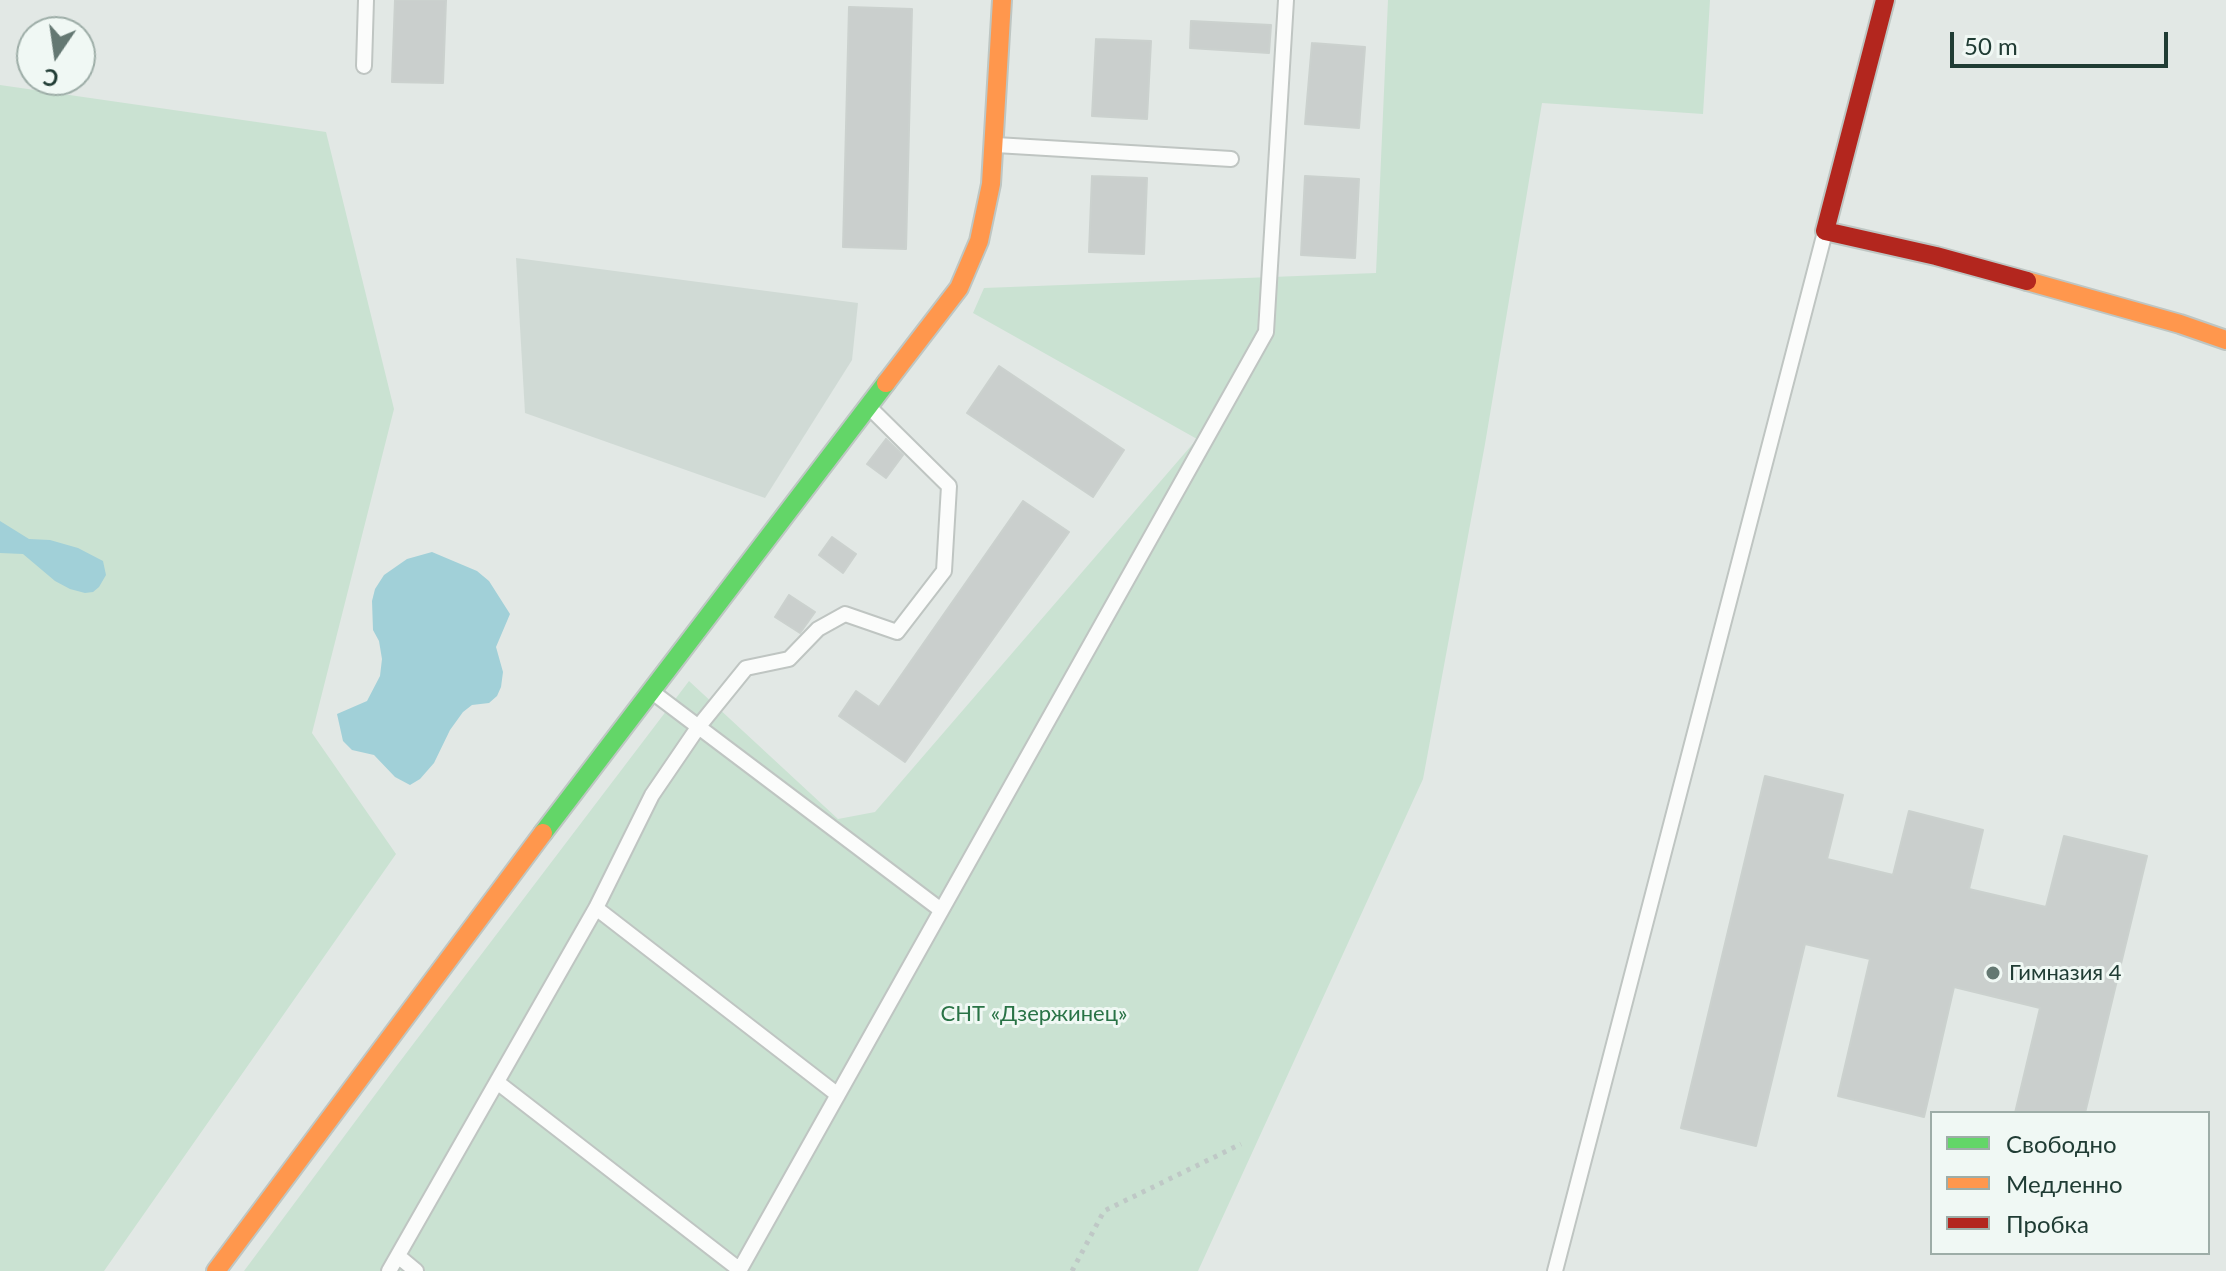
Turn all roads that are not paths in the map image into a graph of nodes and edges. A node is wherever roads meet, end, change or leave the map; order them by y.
1 (366, 0) edge
2 (1002, 0) edge
3 (1286, 0) edge
4 (1885, 0) edge
5 (364, 66) dead end
6 (995, 145) junction
7 (1231, 159) dead end
8 (1825, 231) junction
9 (2226, 340) edge
10 (867, 406) junction
11 (650, 690) junction
12 (699, 726) junction
13 (596, 908) junction
14 (941, 910) junction
15 (497, 1082) junction
16 (838, 1095) junction
17 (398, 1256) junction
18 (216, 1271) edge
19 (389, 1271) edge
20 (416, 1271) edge
21 (739, 1271) edge
22 (1555, 1271) edge

1 - 5 lane
2 - 6 street
3 - 14 lane
4 - 8 street
6 - 7 lane
6 - 10 street
8 - 9 street
8 - 22 lane
10 - 11 street
10 - 12 lane
11 - 12 lane
11 - 18 street
12 - 13 lane
12 - 14 lane
13 - 15 lane
13 - 16 lane
14 - 16 lane
15 - 17 lane
15 - 21 lane
16 - 21 lane
17 - 19 lane
17 - 20 lane

